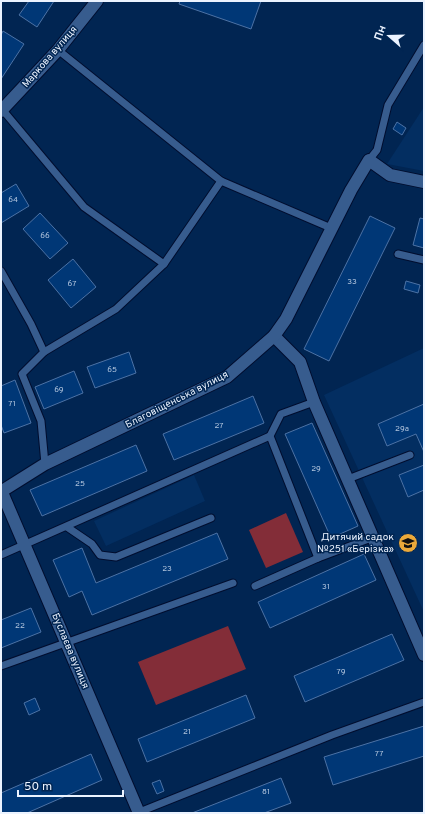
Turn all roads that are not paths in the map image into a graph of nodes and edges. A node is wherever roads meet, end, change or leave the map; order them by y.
1 (97, 1) edge
2 (424, 45) edge
3 (58, 50) junction
4 (2, 110) edge
5 (369, 160) junction
6 (221, 181) junction
7 (424, 182) edge
8 (331, 228) junction
9 (398, 254) dead end
10 (424, 260) edge
11 (164, 264) junction
12 (1, 271) edge
13 (274, 336) junction
14 (44, 352) junction
15 (314, 402) junction
16 (270, 436) junction
17 (410, 455) dead end
18 (45, 464) junction
19 (348, 479) junction
20 (1, 491) edge
21 (211, 518) dead end
22 (67, 527) junction
23 (374, 536) junction
24 (25, 546) junction
25 (1, 555) edge
26 (318, 558) junction
27 (233, 583) dead end
28 (255, 586) dead end
29 (66, 642) junction
30 (424, 655) edge
31 (1, 666) edge
32 (424, 702) edge
33 (138, 813) edge

1 - 3 street, Маркова вулиця
2 - 5 lane
3 - 4 street, Маркова вулиця
3 - 6 lane
4 - 11 lane
5 - 7 street
5 - 8 street, Благовіщенська вулиця
6 - 8 lane
6 - 11 lane
8 - 13 street, Благовіщенська вулиця
9 - 10 lane
11 - 14 lane
12 - 14 lane
13 - 15 street
13 - 18 street, Благовіщенська вулиця
14 - 18 lane
15 - 16 lane
15 - 19 street
16 - 22 lane
16 - 26 lane
17 - 19 lane
18 - 20 street, Благовіщенська вулиця
19 - 23 street
20 - 24 street, Буслаєва вулиця
21 - 22 lane
22 - 24 lane
23 - 26 lane
23 - 30 street
24 - 25 lane
24 - 29 street, Буслаєва вулиця
26 - 28 lane
27 - 29 lane
29 - 31 lane
29 - 33 street, Буслаєва вулиця
32 - 33 lane

